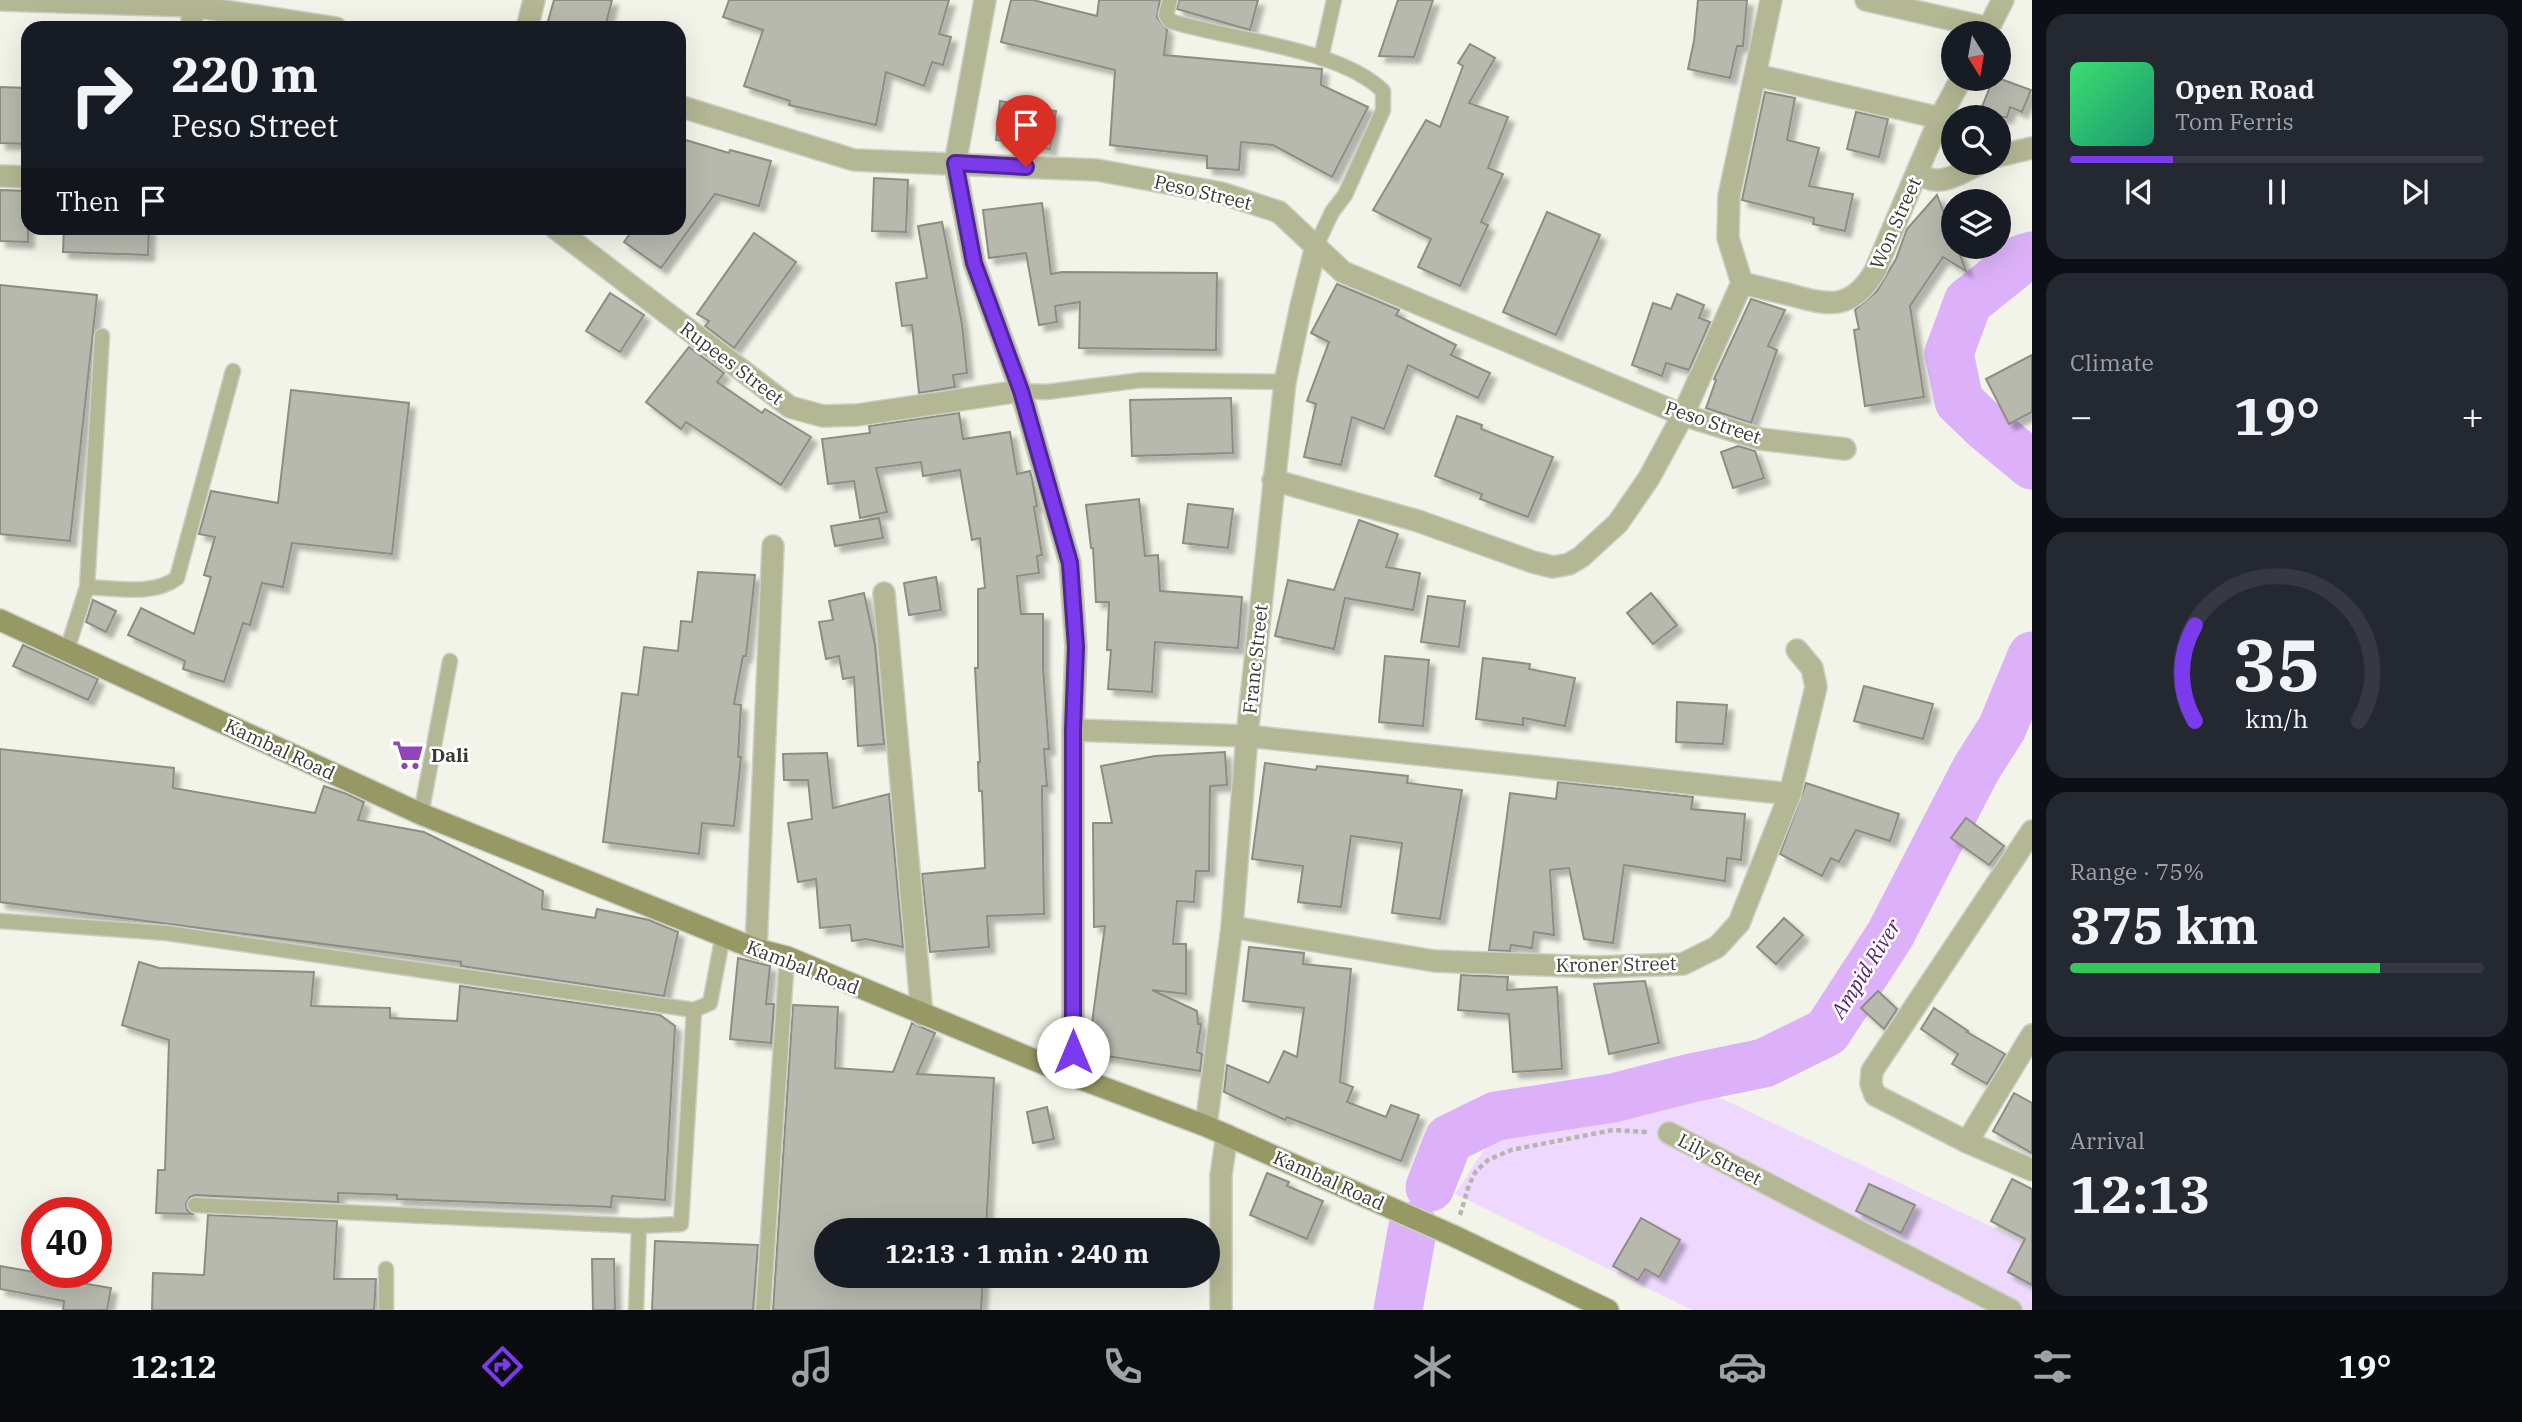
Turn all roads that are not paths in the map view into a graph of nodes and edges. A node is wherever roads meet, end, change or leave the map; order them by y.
1 (2, 0) edge
2 (534, 0) edge
3 (985, 0) edge
4 (1170, 0) edge
5 (1334, 0) edge
6 (1771, 0) edge
7 (1866, 0) edge
8 (2003, 0) edge
9 (192, 6) junction
10 (192, 21) edge
11 (290, 21) edge
12 (529, 21) edge
13 (1951, 21) edge
14 (1992, 21) edge
15 (1321, 58) junction
16 (1756, 75) junction
17 (1955, 91) edge
18 (686, 108) edge
19 (1940, 118) junction
20 (2032, 148) edge
21 (2011, 153) edge
22 (955, 163) junction
23 (1917, 172) junction
24 (1960, 175) edge
25 (0, 176) edge
26 (21, 177) edge
27 (564, 235) edge
28 (1316, 246) junction
29 (1742, 283) junction
30 (102, 336) dead end
31 (233, 371) dead end
32 (1285, 382) junction
33 (1021, 391) junction
34 (1683, 415) junction
35 (1845, 449) dead end
36 (1273, 480) junction
37 (773, 546) dead end
38 (87, 587) junction
39 (884, 593) dead end
40 (0, 620) edge
41 (67, 650) junction
42 (1797, 650) dead end
43 (450, 661) dead end
44 (1073, 730) junction
45 (1247, 736) junction
46 (1790, 794) junction
47 (421, 814) junction
48 (2032, 831) edge
49 (0, 921) edge
50 (1232, 927) junction
51 (723, 935) junction
52 (756, 949) junction
53 (787, 957) junction
54 (694, 1010) junction
55 (922, 1015) junction
56 (2032, 1035) edge
57 (1073, 1076) junction
58 (1206, 1126) junction
59 (1669, 1133) road end
60 (1227, 1135) junction
61 (1967, 1142) junction
62 (2032, 1170) edge
63 (195, 1205) dead end
64 (639, 1226) junction
65 (386, 1269) dead end
66 (1998, 1307) edge
67 (386, 1310) edge
68 (636, 1310) edge
69 (763, 1310) edge
70 (1221, 1310) edge
71 (1608, 1310) edge

1 - 9 street
2 - 12 street
3 - 22 street
4 - 15 lane
5 - 15 lane
6 - 16 street
7 - 13 street
8 - 14 street
9 - 10 street
9 - 11 street
15 - 28 lane
16 - 19 street
16 - 29 street
17 - 19 street, Won Street
18 - 22 street, Peso Street
19 - 23 street, Won Street
20 - 21 street
22 - 28 street, Peso Street
22 - 33 street
23 - 24 street
23 - 29 street, Won Street
25 - 26 street
27 - 33 street, Rupees Street
28 - 32 street, Franc Street
28 - 34 street, Peso Street
29 - 34 street
30 - 38 lane
31 - 38 lane
32 - 33 lane
32 - 36 street, Franc Street
33 - 44 street
34 - 35 street, Peso Street
34 - 36 street
36 - 45 street, Franc Street
37 - 52 street
38 - 41 lane
39 - 55 street
40 - 41 main road, Kambal Road
41 - 47 main road, Kambal Road
42 - 46 street, Kroner Street
43 - 47 lane
44 - 45 street
44 - 57 street
45 - 46 street
45 - 50 street, Franc Street
46 - 50 street, Kroner Street
47 - 51 main road, Kambal Road
48 - 61 street
49 - 54 lane
50 - 58 street, Franc Street
51 - 52 main road, Kambal Road
51 - 54 lane
52 - 53 main road, Kambal Road
53 - 55 main road, Kambal Road
53 - 69 lane
54 - 64 lane
55 - 57 main road, Kambal Road
56 - 61 street
57 - 58 main road, Kambal Road
58 - 60 main road, Kambal Road
59 - 66 street, Lily Street
60 - 70 street
60 - 71 main road, Kambal Road
61 - 62 street
63 - 64 lane
64 - 68 lane
65 - 67 lane

